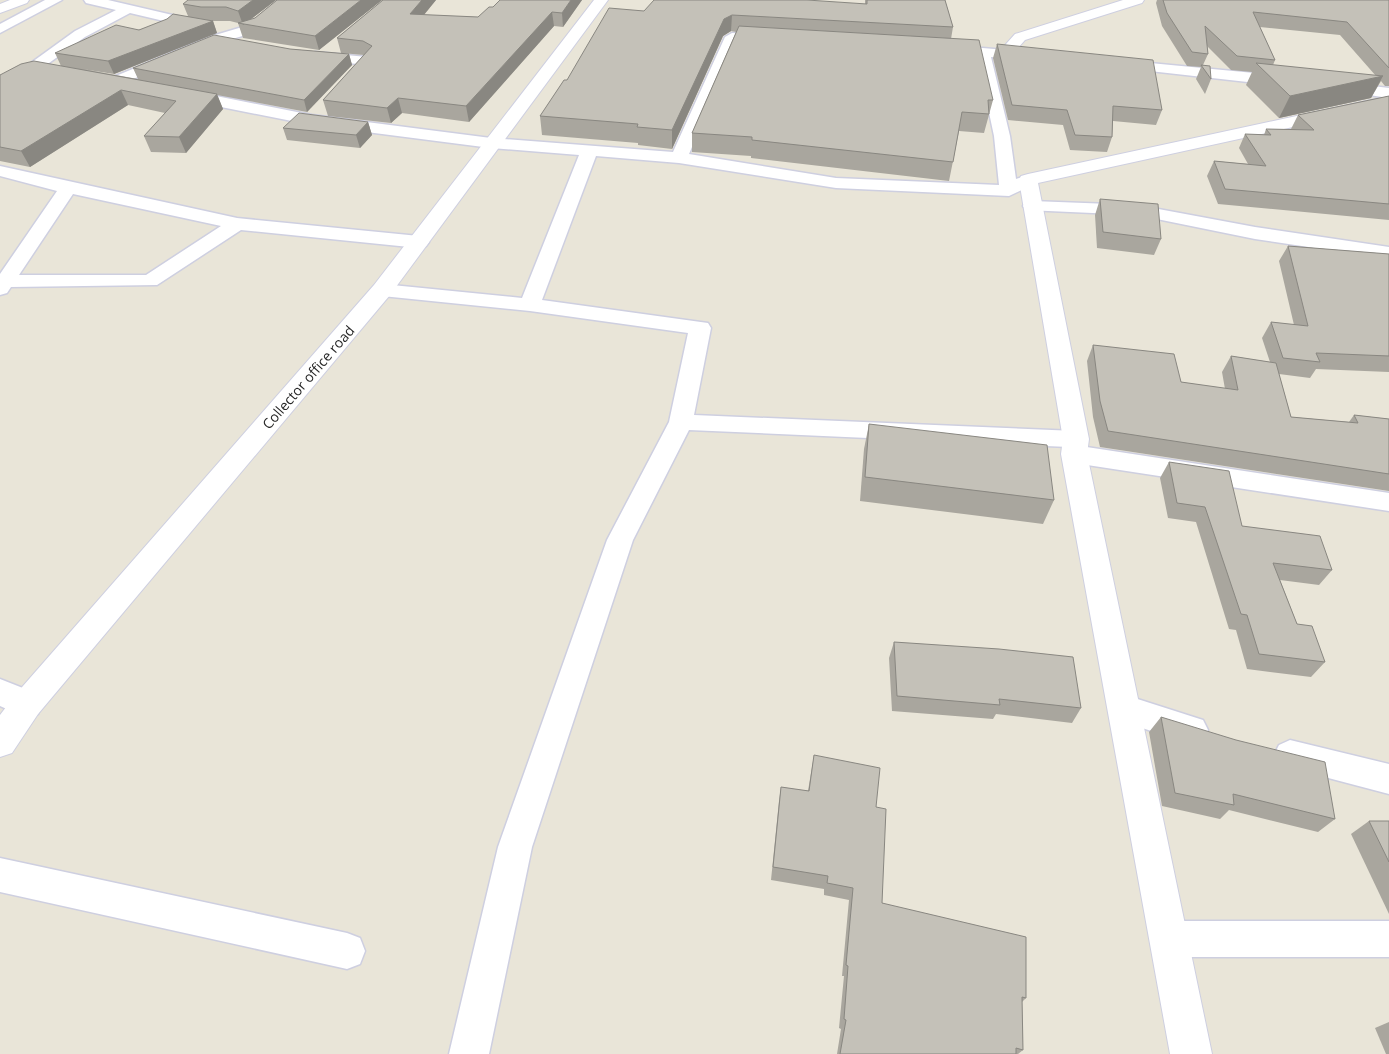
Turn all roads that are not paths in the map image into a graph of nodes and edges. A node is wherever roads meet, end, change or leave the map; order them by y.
1 (22, 0) edge
2 (55, 0) edge
3 (91, 0) edge
4 (287, 0) edge
5 (601, 0) edge
6 (1137, 0) edge
7 (0, 9) edge
8 (128, 9) junction
9 (254, 28) junction
10 (0, 29) edge
11 (217, 40) junction
12 (781, 40) edge
13 (246, 45) edge
14 (337, 46) edge
15 (935, 49) edge
16 (984, 52) junction
17 (1006, 53) junction
18 (304, 55) edge
19 (323, 57) junction
20 (1046, 57) edge
21 (1106, 63) edge
22 (33, 68) junction
23 (51, 71) edge
24 (354, 74) edge
25 (97, 78) edge
26 (16, 79) edge
27 (116, 81) junction
28 (1294, 82) edge
29 (1323, 85) edge
30 (144, 86) edge
31 (172, 92) edge
32 (1389, 93) edge
33 (1389, 101) edge
34 (324, 107) edge
35 (312, 120) junction
36 (491, 143) junction
37 (589, 152) junction
38 (679, 158) junction
39 (0, 171) edge
40 (1018, 186) junction
41 (68, 188) junction
42 (1032, 206) junction
43 (237, 224) junction
44 (419, 242) junction
45 (1389, 252) edge
46 (2, 284) edge
47 (382, 290) junction
48 (530, 305) junction
49 (681, 422) junction
50 (1075, 447) junction
51 (1389, 502) edge
52 (0, 692) edge
53 (27, 704) junction
54 (1125, 709) junction
55 (1223, 739) edge
56 (0, 742) edge
57 (1260, 748) edge
58 (1389, 779) edge
59 (0, 875) edge
60 (1169, 939) junction
61 (1389, 939) edge
62 (347, 951) dead end
63 (469, 1054) edge
64 (1191, 1054) edge

1 - 7 street
2 - 10 street
3 - 8 street
4 - 9 street
5 - 36 street, Collector office road
6 - 17 street
8 - 9 street
8 - 22 street
9 - 11 street
11 - 13 street
11 - 27 street
12 - 38 street
14 - 19 street
15 - 16 street
16 - 17 street
16 - 40 street
17 - 20 street
18 - 19 street
19 - 24 street
21 - 28 street
22 - 23 street
22 - 26 street
25 - 27 street
27 - 30 street
29 - 32 street
31 - 35 street
33 - 40 street
34 - 35 street
35 - 36 street
36 - 37 street
36 - 44 street, Collector office road
37 - 38 street
37 - 48 street
38 - 40 street
39 - 41 street
40 - 42 street
41 - 43 street
41 - 46 street
42 - 45 street
42 - 50 street
43 - 44 street
43 - 46 street
44 - 47 street, Collector office road
47 - 48 street
47 - 53 street, Collector office road
48 - 49 street
49 - 50 street
49 - 63 street
50 - 51 street
50 - 54 street
52 - 53 street
53 - 56 street, Collector office road
54 - 55 street
54 - 60 street
57 - 58 street
59 - 62 street
60 - 61 street
60 - 64 street

